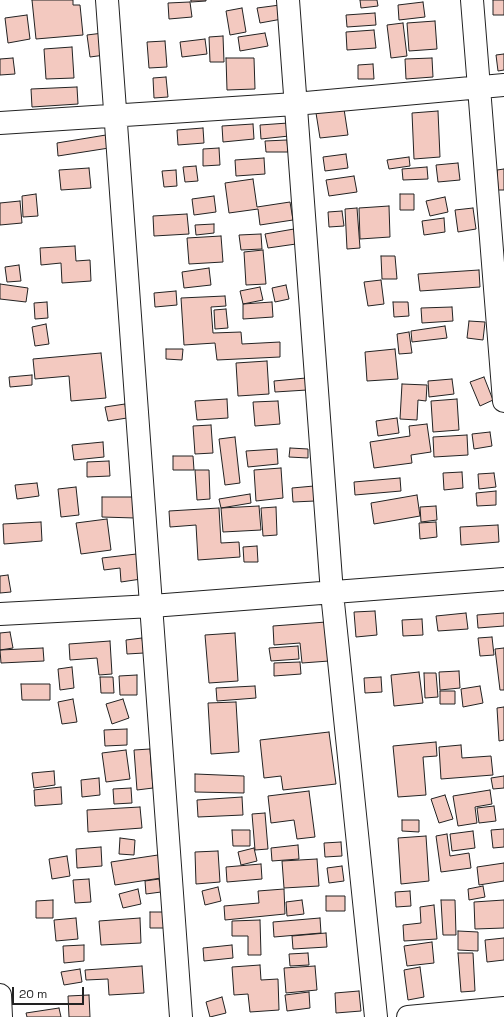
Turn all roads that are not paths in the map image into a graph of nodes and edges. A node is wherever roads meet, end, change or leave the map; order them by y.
1 (107, 0) edge
2 (288, 0) edge
3 (472, 0) edge
4 (504, 85) edge
5 (478, 87) junction
6 (295, 104) junction
7 (116, 115) junction
8 (0, 123) edge
9 (504, 401) edge
10 (504, 579) edge
11 (332, 593) junction
12 (152, 606) junction
13 (0, 614) edge
14 (0, 995) edge
15 (504, 1008) edge
16 (1, 1017) edge
17 (181, 1017) edge
18 (376, 1017) edge
19 (408, 1017) edge

1 - 7 street
2 - 6 street
3 - 5 street
4 - 5 street
5 - 6 street
5 - 9 street
6 - 7 street
6 - 11 street
7 - 8 street
7 - 12 street
10 - 11 street
11 - 12 street
11 - 18 street
12 - 13 street
12 - 17 street
14 - 16 street
15 - 19 street

